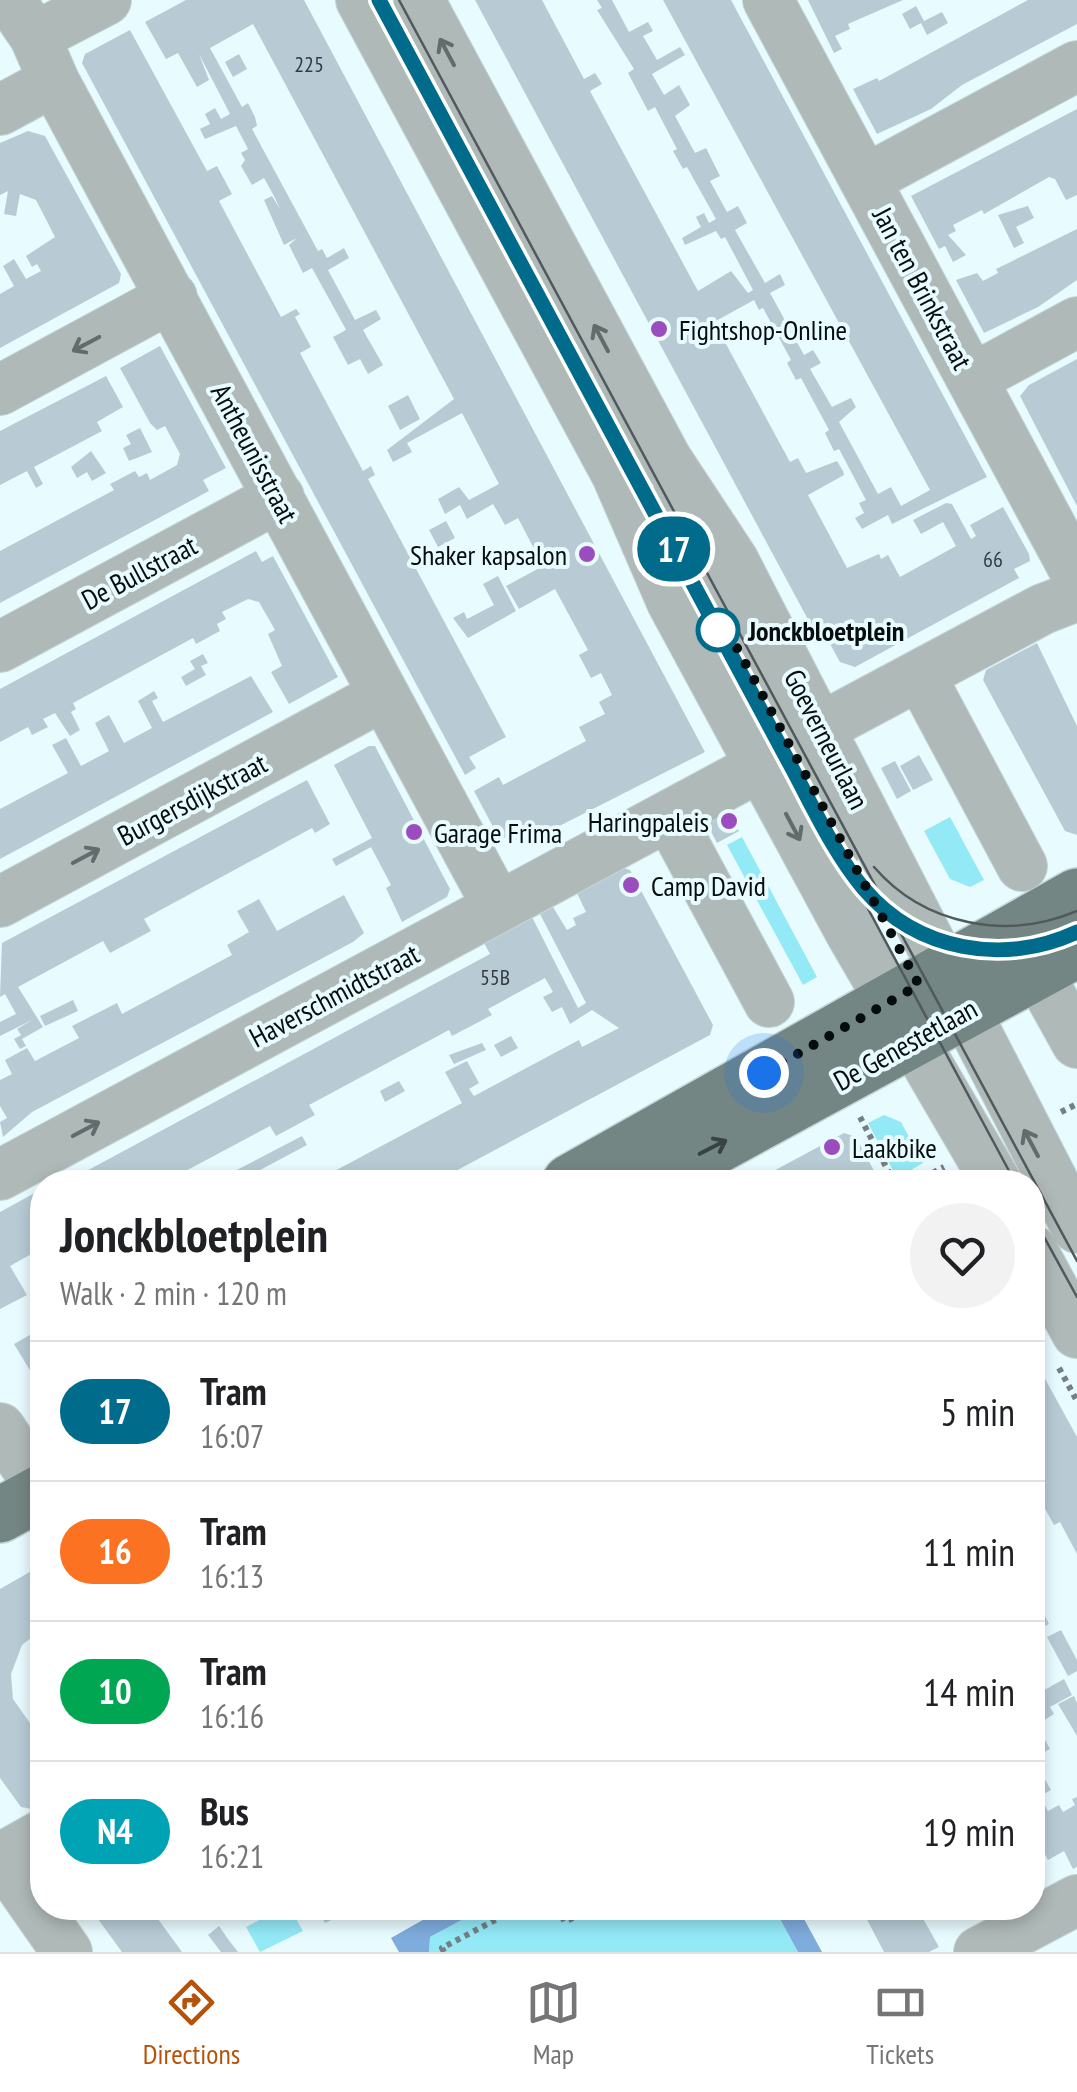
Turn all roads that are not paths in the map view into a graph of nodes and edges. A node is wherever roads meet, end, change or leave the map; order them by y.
1 (106, 0) edge
2 (361, 0) edge
3 (419, 0) edge
4 (768, 0) edge
5 (13, 10) edge
6 (1077, 66) edge
7 (54, 81) junction
8 (0, 110) edge
9 (865, 180) junction
10 (172, 298) junction
11 (1077, 322) edge
12 (972, 379) junction
13 (0, 390) edge
14 (647, 424) junction
15 (606, 452) junction
16 (652, 486) junction
17 (279, 497) junction
18 (1077, 575) edge
19 (1077, 596) edge
20 (0, 647) edge
21 (920, 675) junction
22 (384, 696) junction
23 (822, 727) junction
24 (761, 766) junction
25 (668, 816) junction
26 (1022, 866) dead end
27 (1077, 896) edge
28 (0, 902) edge
29 (498, 907) junction
30 (1057, 960) edge
31 (926, 1001) junction
32 (769, 1002) dead end
33 (1077, 1043) edge
34 (645, 1170) edge
35 (991, 1170) edge
36 (1038, 1170) edge
37 (0, 1175) edge
38 (1045, 1180) edge
39 (1077, 1228) edge
40 (1045, 1274) edge
41 (1077, 1332) edge
42 (0, 1428) edge
43 (27, 1488) edge
44 (30, 1841) edge
45 (0, 1857) edge
46 (30, 1900) edge
47 (1053, 1918) edge
48 (44, 1920) edge
49 (67, 1952) edge
50 (979, 1952) edge

1 - 5 street
2 - 15 street, Goeverneurlaan
14 -> 3 street, Goeverneurlaan
4 - 9 street, Jan ten Brinkstraat
5 - 7 street, Antheunisstraat
6 - 9 street
7 - 8 street
7 - 10 street, Antheunisstraat
9 - 12 street, Jan ten Brinkstraat
10 -> 13 street
10 - 17 street, Antheunisstraat
11 - 12 street
12 - 18 street, Jan ten Brinkstraat
14 - 16 street, Goeverneurlaan
14 - 23 street, Goeverneurlaan
15 - 16 street, Goeverneurlaan
15 - 24 street, Goeverneurlaan
16 - 31 street, Goeverneurlaan
17 - 20 street, De Bullstraat
17 - 22 street, Antheunisstraat
19 - 21 street
21 - 23 street
21 - 26 street
28 -> 22 street, Burgersdijkstraat
22 - 29 street, Antheunisstraat
23 - 31 street, Goeverneurlaan
24 - 25 street
24 -> 31 street, Goeverneurlaan
25 - 29 street, Haverschmidtstraat
25 - 32 street
27 - 31 main road, De Genestetlaan
37 -> 29 street, Haverschmidtstraat
30 - 31 main road, De Genestetlaan
30 - 33 street
31 - 34 main road, De Genestetlaan
31 - 35 street, Goeverneurlaan
36 -> 31 street, Goeverneurlaan
39 -> 38 street, Goeverneurlaan
40 - 41 street
42 - 43 street
44 - 45 street
45 - 46 street
47 - 50 street
48 - 49 street

